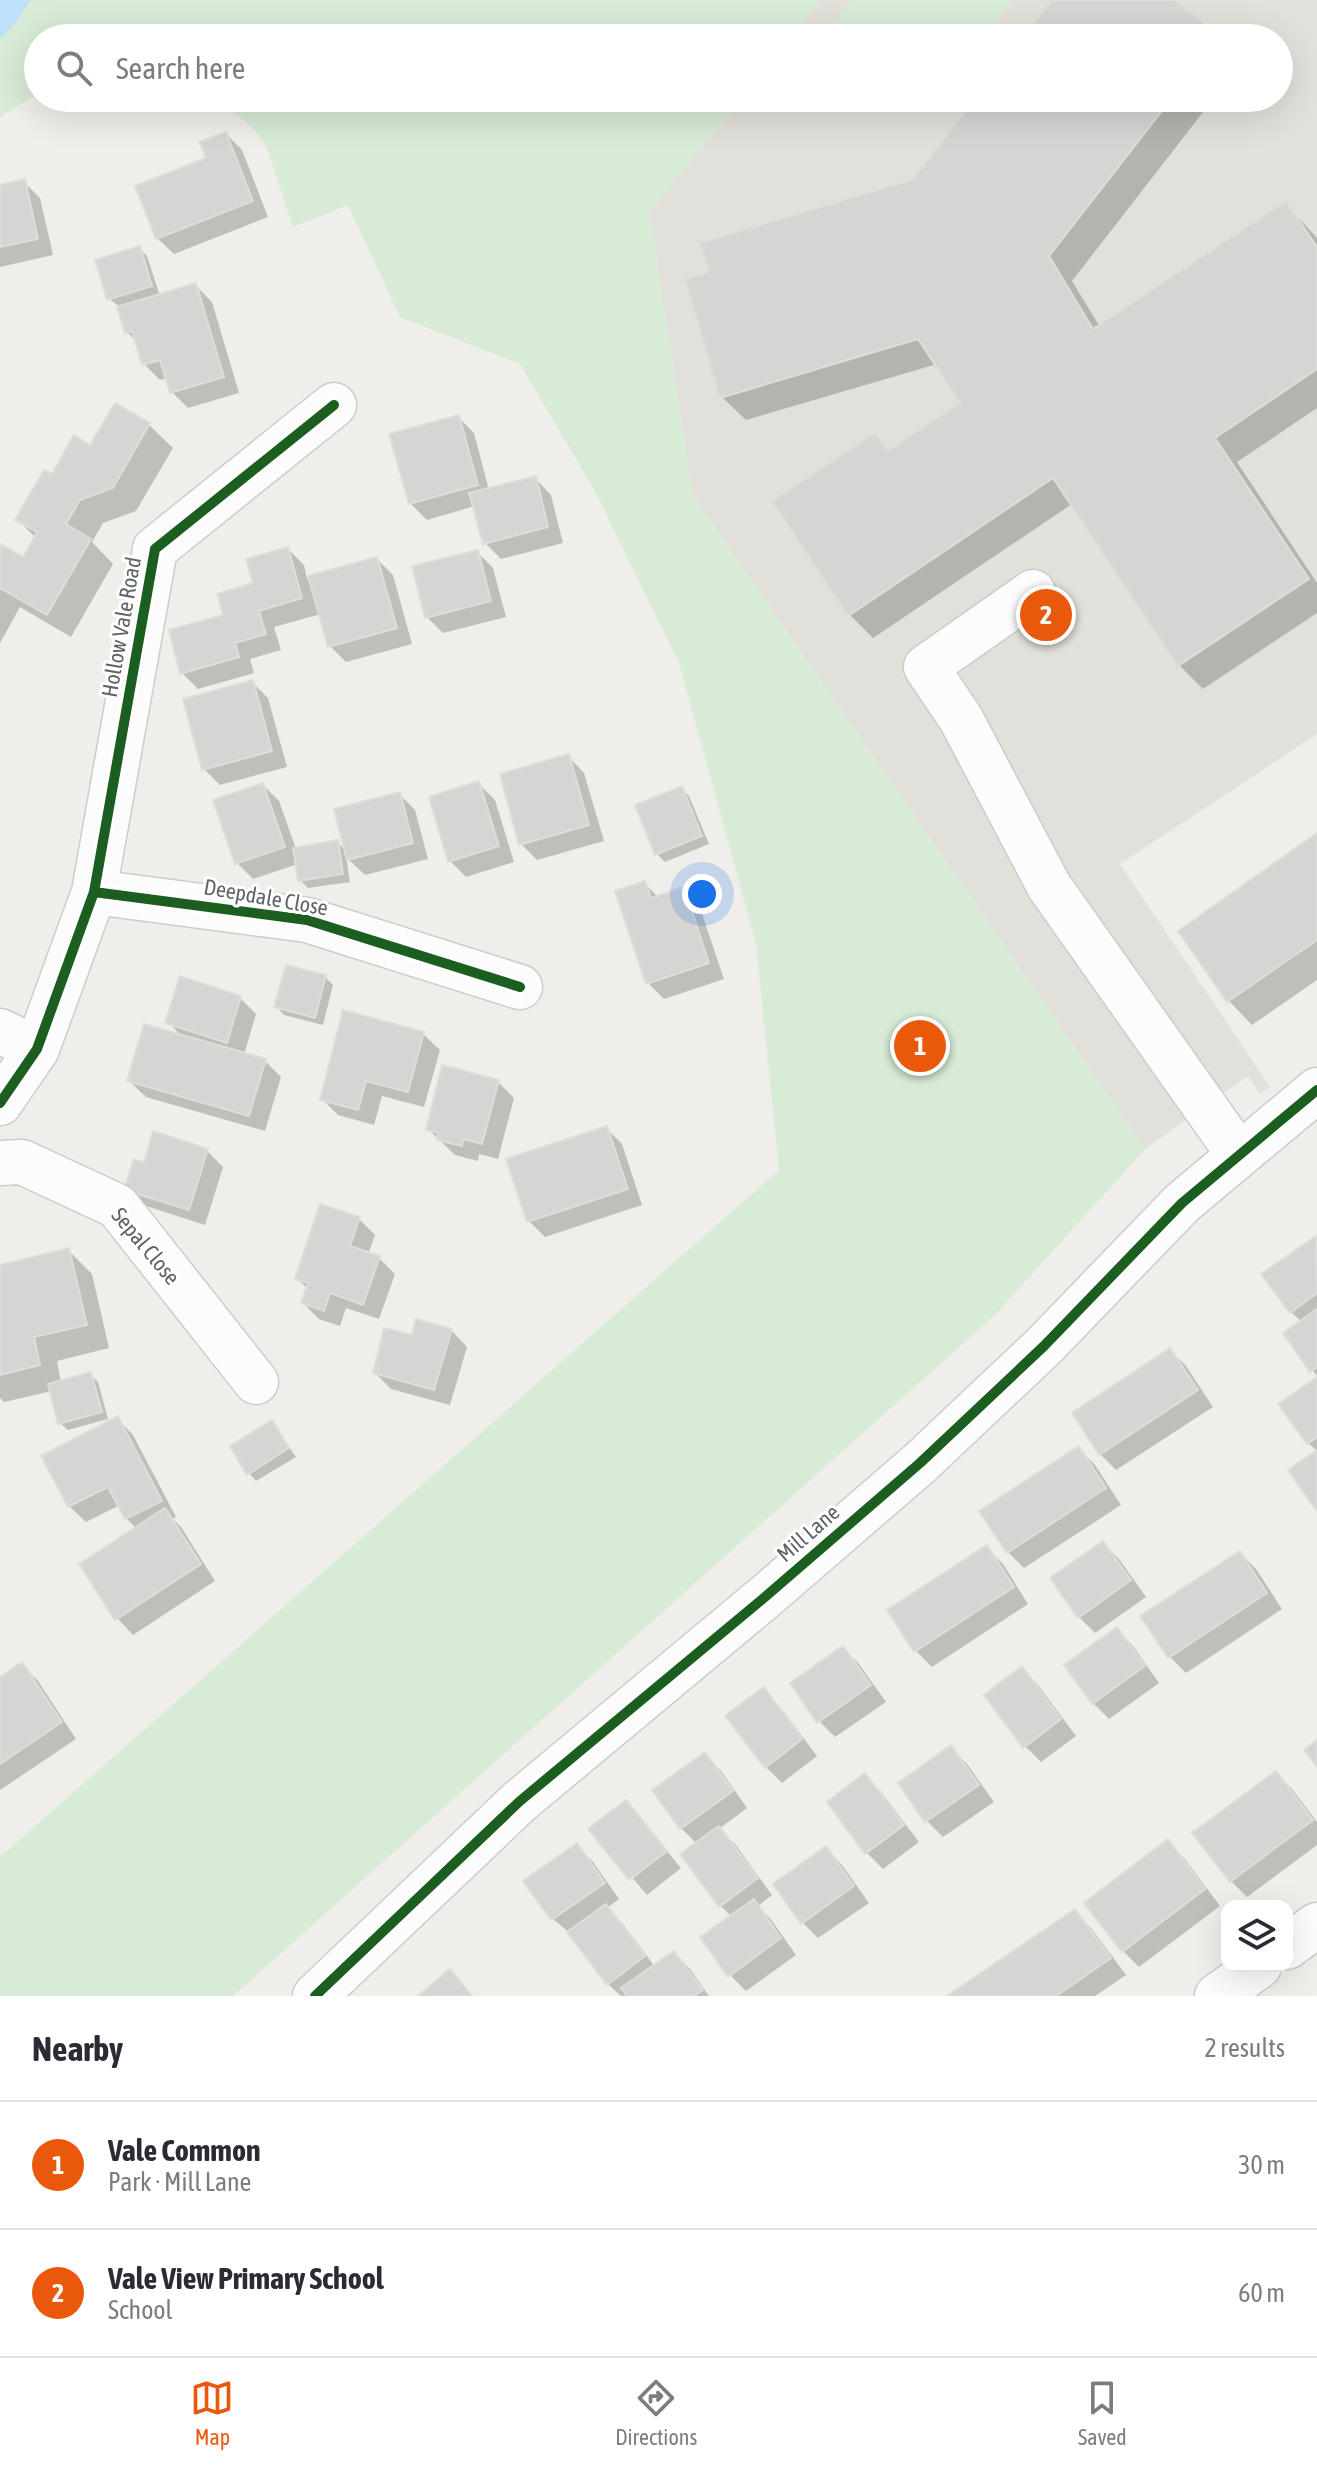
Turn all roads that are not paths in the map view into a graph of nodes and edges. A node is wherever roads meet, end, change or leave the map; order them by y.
1 (334, 405) dead end
2 (1033, 592) dead end
3 (94, 892) junction
4 (520, 987) dead end
5 (19, 1040) edge
6 (1317, 1090) edge
7 (0, 1103) edge
8 (1239, 1155) junction
9 (0, 1163) edge
10 (256, 1382) dead end
11 (1317, 1925) edge
12 (1293, 1943) edge
13 (1251, 1972) edge
14 (315, 1996) edge
15 (1217, 1996) edge

1 - 3 street, Hollow Vale Road
2 - 8 street
3 - 4 street, Deepdale Close
3 - 5 street, Hollow Vale Road
5 - 7 street, Hollow Vale Road
6 - 8 street, Mill Lane
8 - 14 street, Mill Lane
9 - 10 street, Sepal Close
11 - 12 street
13 - 15 street

